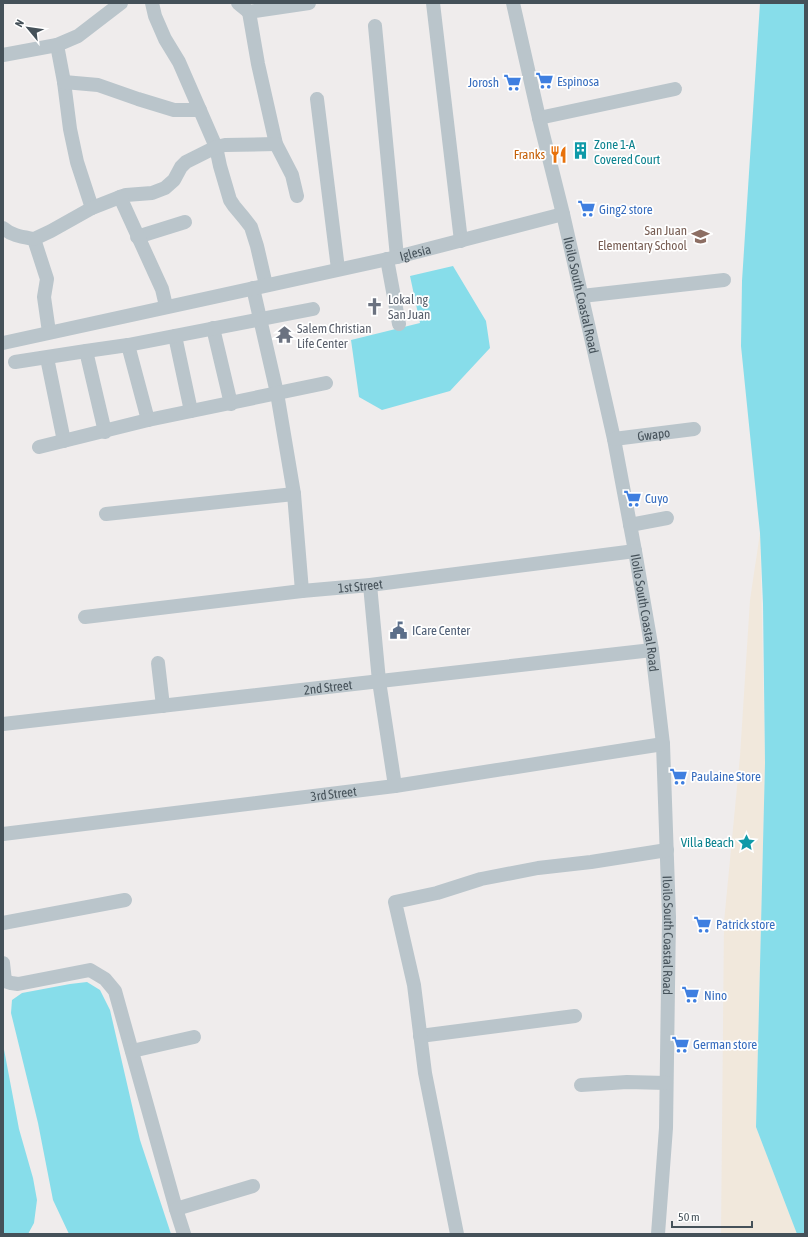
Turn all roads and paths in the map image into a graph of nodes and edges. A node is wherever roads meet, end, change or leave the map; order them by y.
1 (121, 3) edge
2 (152, 3) edge
3 (238, 3) edge
4 (309, 3) edge
5 (433, 3) edge
6 (513, 3) edge
7 (249, 12) junction
8 (375, 26) dead end
9 (58, 45) junction
10 (3, 55) edge
11 (64, 82) junction
12 (675, 89) dead end
13 (317, 99) dead end
14 (200, 110) junction
15 (539, 118) junction
16 (276, 144) junction
17 (216, 147) junction
18 (297, 196) dead end
19 (120, 197) junction
20 (92, 208) junction
21 (563, 214) junction
22 (185, 222) dead end
23 (3, 228) edge
24 (137, 237) junction
25 (34, 239) junction
26 (461, 241) junction
27 (392, 258) junction
28 (338, 269) junction
29 (724, 280) dead end
30 (259, 287) junction
31 (582, 296) junction
32 (166, 306) junction
33 (313, 309) dead end
34 (260, 319) junction
35 (399, 324) dead end
36 (213, 328) junction
37 (49, 332) junction
38 (175, 336) junction
39 (3, 342) edge
40 (128, 345) junction
41 (86, 351) junction
42 (48, 358) junction
43 (15, 362) dead end
44 (326, 383) dead end
45 (277, 393) junction
46 (231, 404) junction
47 (190, 411) junction
48 (148, 420) junction
49 (694, 429) dead end
50 (105, 432) junction
51 (614, 439) junction
52 (64, 441) junction
53 (38, 447) dead end
54 (294, 494) junction
55 (106, 514) dead end
56 (667, 518) dead end
57 (630, 525) junction
58 (635, 551) junction
59 (370, 585) junction
60 (302, 591) junction
61 (85, 617) dead end
62 (652, 650) junction
63 (158, 663) dead end
64 (380, 681) junction
65 (163, 706) junction
66 (3, 724) edge
67 (663, 744) junction
68 (395, 786) junction
69 (3, 834) edge
70 (667, 850) junction
71 (125, 900) dead end
72 (3, 923) edge
73 (3, 963) edge
74 (575, 1016) dead end
75 (420, 1036) junction
76 (194, 1037) dead end
77 (132, 1051) junction
78 (666, 1083) junction
79 (581, 1085) dead end
80 (253, 1186) dead end
81 (176, 1209) junction
82 (184, 1234) edge
83 (457, 1234) edge
84 (658, 1234) edge

1 - 9 street
2 - 14 street
3 - 7 street
4 - 7 street
5 - 26 street
6 - 15 street, Iloilo South Coastal Road
7 - 16 street
8 - 27 street
9 - 10 street
9 - 11 street
11 - 14 street
11 - 20 street
12 - 15 street
13 - 28 street
14 - 17 street
15 - 21 street, Iloilo South Coastal Road
16 - 17 street
16 - 18 street
17 - 19 street
17 - 30 street
19 - 20 street
19 - 24 street
20 - 25 street
21 - 26 street, Iglesia
21 - 31 street, Iloilo South Coastal Road
22 - 24 street
23 - 25 street
24 - 32 street
25 - 37 street
26 - 27 street, Iglesia
27 - 28 street, Iglesia
27 - 35 street
28 - 30 street, Iglesia
29 - 31 street
30 - 32 street, Iglesia
30 - 34 street
31 - 51 street, Iloilo South Coastal Road
32 - 37 street, Iglesia
33 - 34 street
34 - 36 street
34 - 45 street
36 - 38 street
36 - 46 street
37 - 39 street, Iglesia
38 - 40 street
38 - 47 street
40 - 41 street
40 - 48 street
41 - 42 street
41 - 50 street
42 - 43 street
42 - 52 street
44 - 45 street
45 - 46 street
45 - 54 street
46 - 47 street
47 - 48 street
48 - 50 street
49 - 51 street, Gwapo
50 - 52 street
51 - 57 street, Iloilo South Coastal Road
52 - 53 street
54 - 55 street
54 - 60 street
56 - 57 street
57 - 58 street, Iloilo South Coastal Road
58 - 59 street, 1st Street
58 - 62 street, Iloilo South Coastal Road
59 - 60 street, 1st Street
59 - 64 street
60 - 61 street, 1st Street
62 - 64 street, 2nd Street
62 - 67 street, Iloilo South Coastal Road
63 - 65 street
64 - 65 street, 2nd Street
64 - 68 street
65 - 66 street, 2nd Street
67 - 68 street, 3rd Street
67 - 70 street, Iloilo South Coastal Road
68 - 69 street, 3rd Street
70 - 75 street
70 - 78 street, Iloilo South Coastal Road
71 - 72 street
73 - 77 street
74 - 75 street
75 - 83 street
76 - 77 street
77 - 81 street
78 - 79 street
78 - 84 street, Iloilo South Coastal Road
80 - 81 street
81 - 82 street

